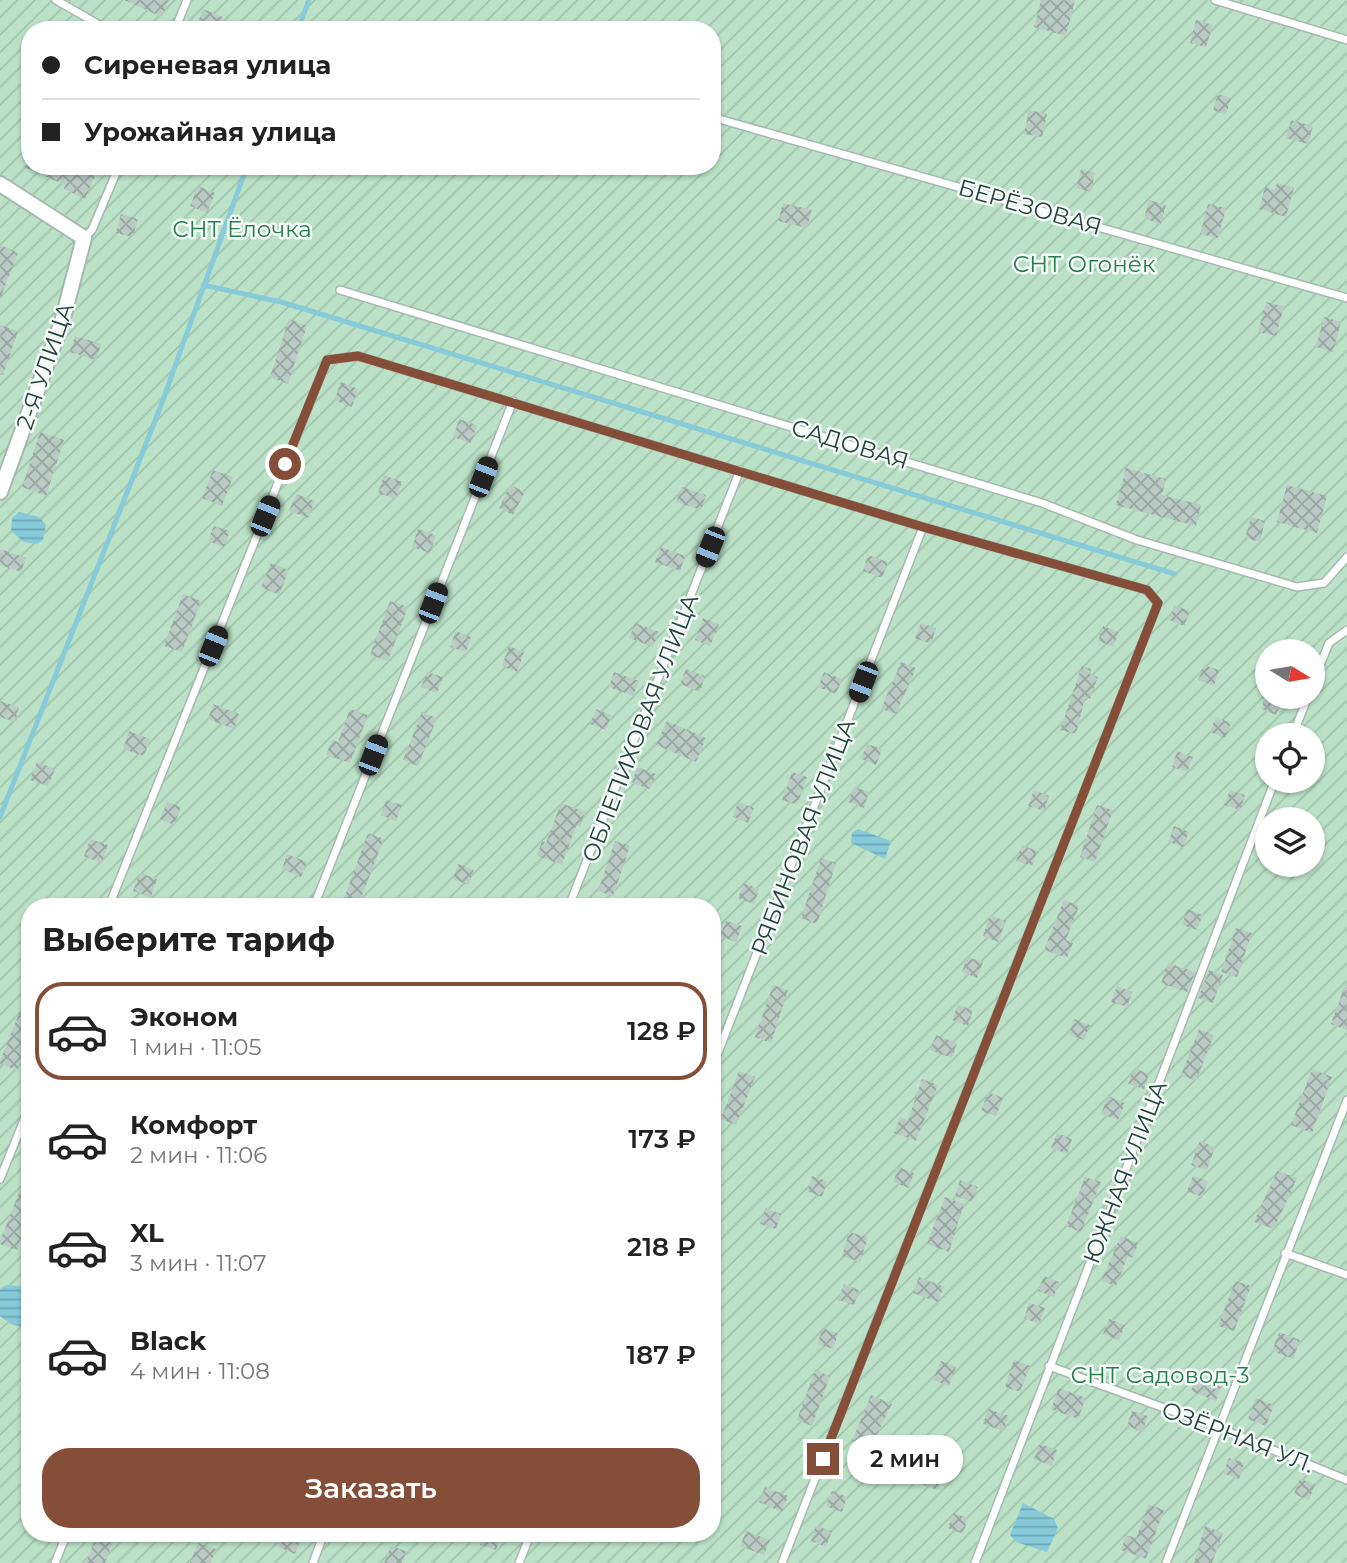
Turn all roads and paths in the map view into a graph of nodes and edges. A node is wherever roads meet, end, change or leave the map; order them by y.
1 (56, 0) edge
2 (187, 0) edge
3 (1215, 0) edge
4 (92, 21) edge
5 (179, 21) edge
6 (1347, 40) edge
7 (721, 120) edge
8 (115, 175) edge
9 (0, 184) edge
10 (84, 238) junction
11 (341, 290) dead end
12 (1347, 298) edge
13 (513, 401) junction
14 (740, 470) junction
15 (0, 492) edge
16 (923, 527) junction
17 (1347, 557) edge
18 (1347, 631) edge
19 (1325, 653) edge
20 (1270, 793) edge
21 (112, 898) edge
22 (317, 898) edge
23 (572, 898) edge
24 (721, 1045) edge
25 (1347, 1100) edge
26 (21, 1127) edge
27 (0, 1179) edge
28 (1285, 1252) junction
29 (1347, 1275) edge
30 (1049, 1366) junction
31 (1219, 1428) junction
32 (1347, 1480) edge
33 (63, 1542) edge
34 (321, 1542) edge
35 (527, 1542) edge
36 (55, 1563) edge
37 (313, 1563) edge
38 (519, 1563) edge
39 (782, 1563) edge
40 (975, 1563) edge
41 (1166, 1563) edge

1 - 4 lane
2 - 5 lane
3 - 6 lane
7 - 12 lane, БЕРЁЗОВАЯ
8 - 10 lane
9 - 10 street
10 - 15 street, 2-Я УЛИЦА
11 - 17 lane, САДОВАЯ
13 - 14 lane
13 - 21 lane
13 - 22 lane
14 - 16 lane
14 - 23 lane, ОБЛЕПИХОВАЯ УЛИЦА
16 - 24 lane, РЯБИНОВАЯ УЛИЦА
16 - 39 lane
18 - 19 lane
20 - 30 lane, ЮЖНАЯ УЛИЦА
25 - 28 lane
26 - 27 lane
28 - 29 lane
28 - 31 lane
30 - 31 lane, ОЗЁРНАЯ УЛ.
30 - 40 lane, ЮЖНАЯ УЛИЦА
31 - 32 lane, ОЗЁРНАЯ УЛ.
31 - 41 lane
33 - 36 lane
34 - 37 lane
35 - 38 lane

